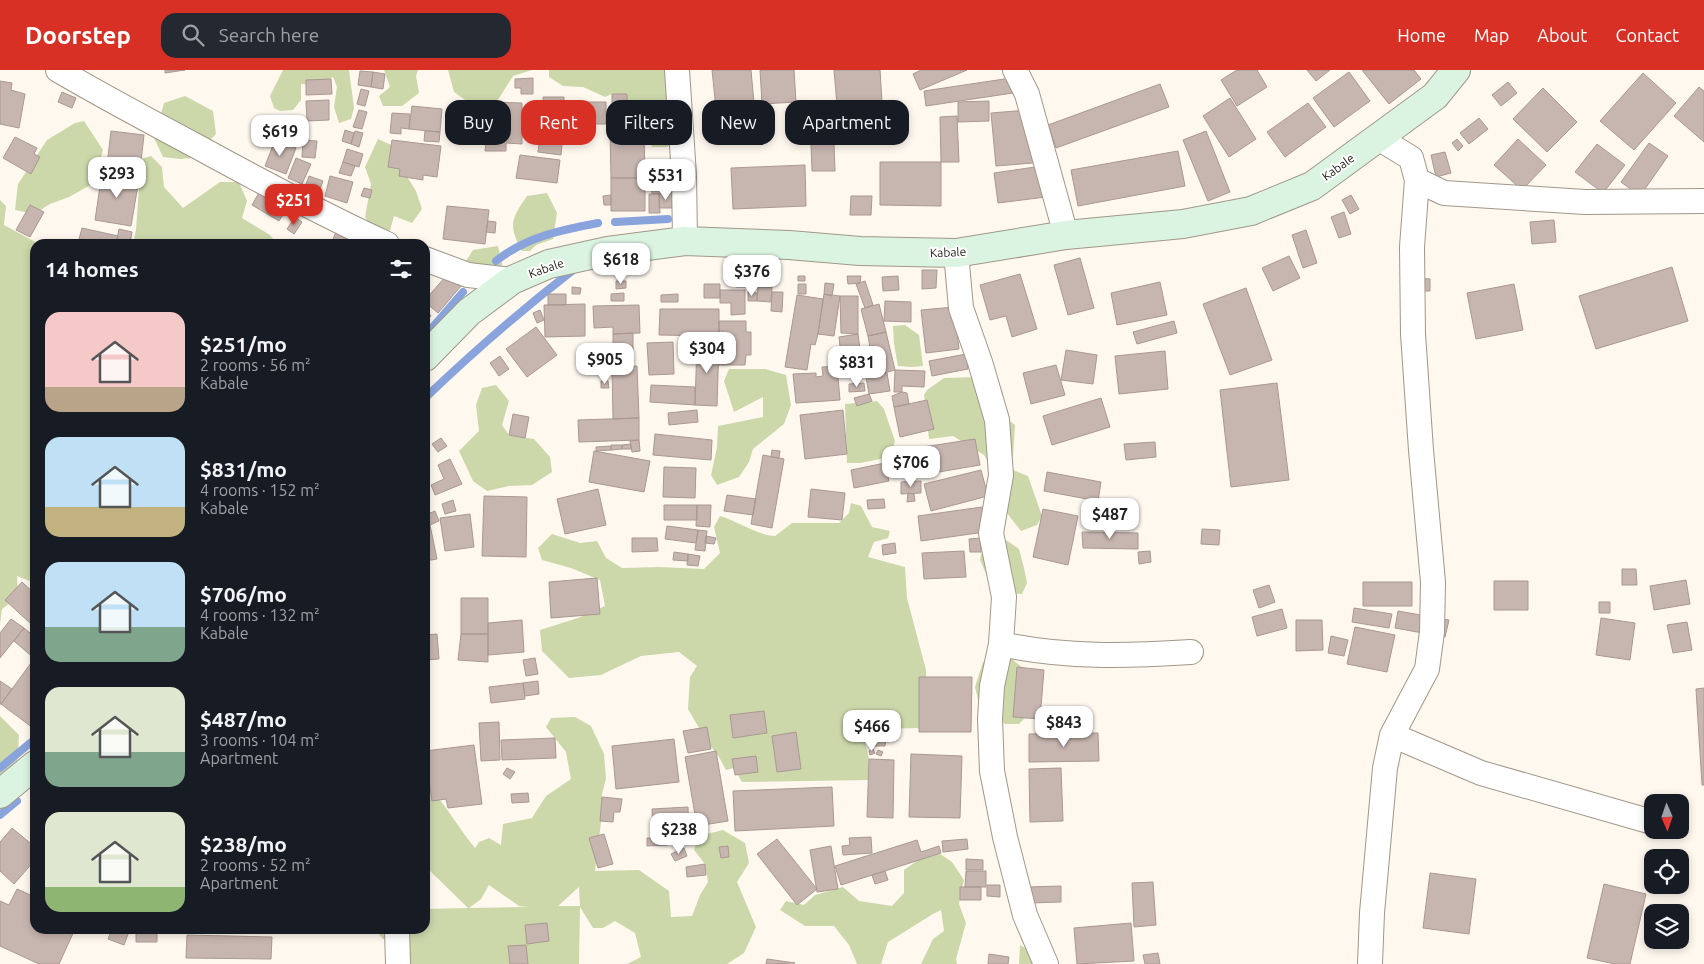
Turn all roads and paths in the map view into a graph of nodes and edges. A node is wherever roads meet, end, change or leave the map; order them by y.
1 (58, 70) edge
2 (676, 70) edge
3 (1016, 70) edge
4 (1456, 70) edge
5 (1378, 138) junction
6 (1417, 180) junction
7 (1704, 201) edge
8 (1066, 235) junction
9 (375, 239) edge
10 (685, 241) junction
11 (956, 254) junction
12 (430, 262) edge
13 (512, 280) junction
14 (430, 353) edge
15 (1002, 644) junction
16 (1191, 652) dead end
17 (1392, 734) junction
18 (30, 769) edge
19 (0, 794) edge
20 (1644, 820) edge
21 (397, 934) edge
22 (398, 964) edge
23 (1046, 964) edge
24 (1370, 964) edge

1 - 9 street
2 - 10 street
3 - 8 street
4 - 5 street, Kabale
5 - 6 street
5 - 8 street, Kabale
6 - 7 street
6 - 17 street
8 - 11 street, Kabale
10 - 11 street, Kabale
10 - 13 street, Kabale
11 - 15 street
12 - 13 street
13 - 14 street, Kabale
15 - 16 street
15 - 23 street
17 - 20 street
17 - 24 street
18 - 19 street
21 - 22 street

